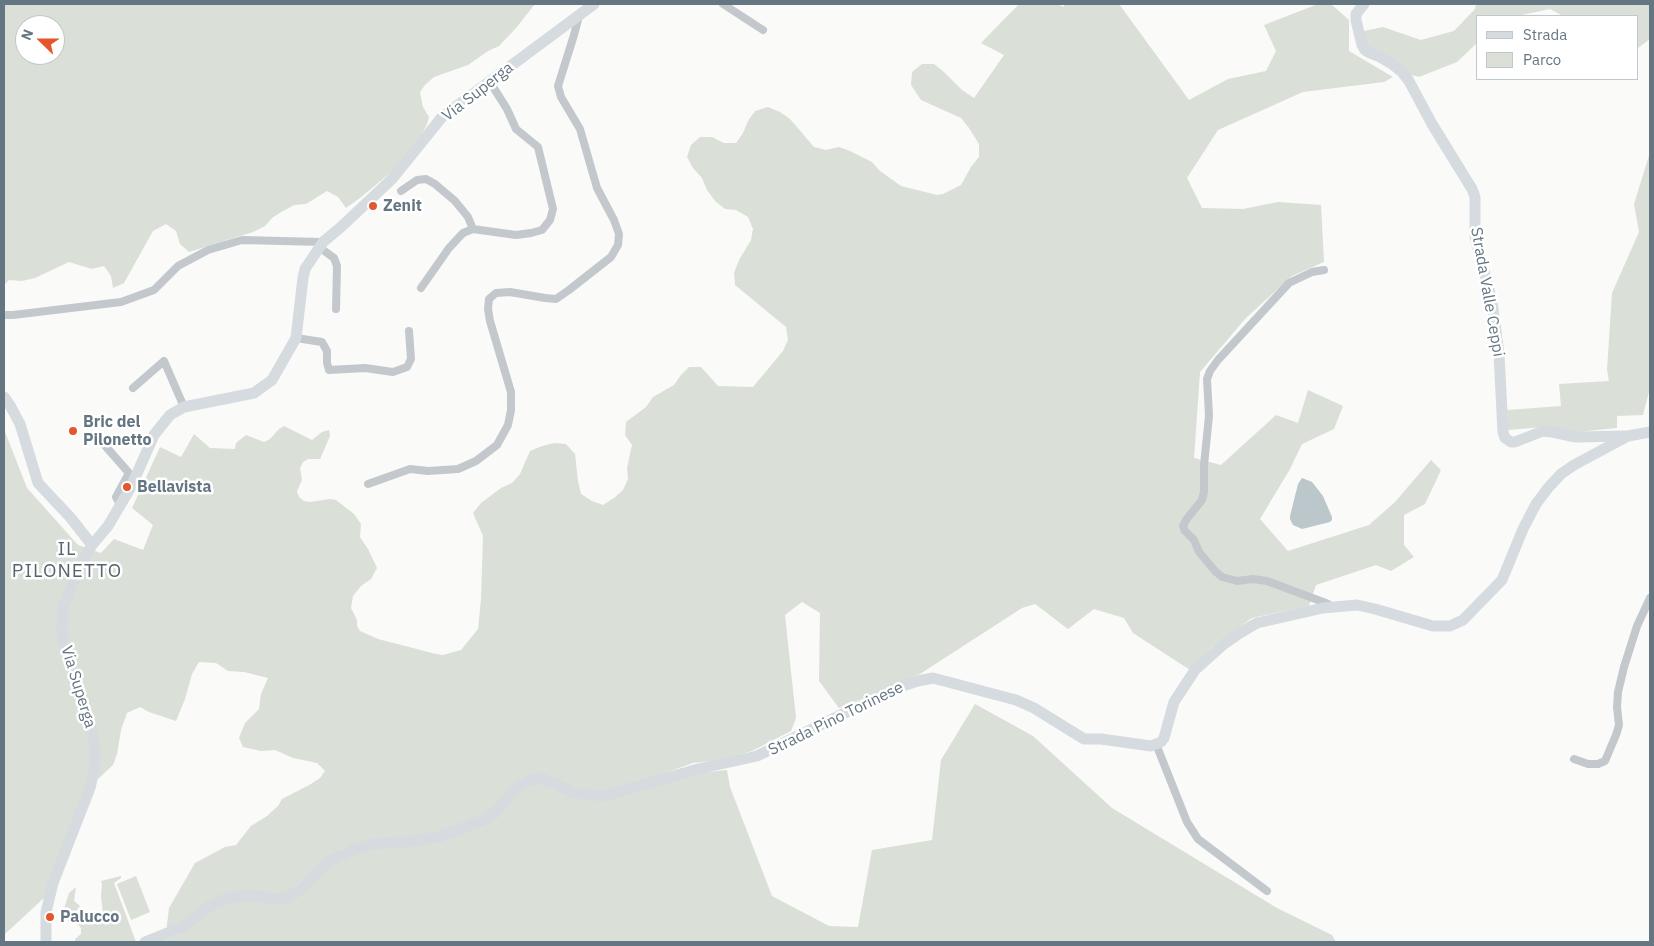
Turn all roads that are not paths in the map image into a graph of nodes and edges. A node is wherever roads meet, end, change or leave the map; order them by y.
1 (594, 4) edge
2 (723, 4) edge
3 (1364, 4) edge
4 (578, 16) junction
5 (763, 30) dead end
6 (490, 82) junction
7 (402, 191) dead end
8 (473, 229) junction
9 (321, 245) junction
10 (1324, 270) dead end
11 (421, 288) dead end
12 (336, 310) dead end
13 (4, 315) edge
14 (409, 331) dead end
15 (296, 338) junction
16 (133, 388) dead end
17 (4, 397) edge
18 (184, 407) junction
19 (1650, 432) edge
20 (1628, 436) junction
21 (101, 440) dead end
22 (368, 484) dead end
23 (120, 505) junction
24 (92, 546) junction
25 (1650, 598) edge
26 (1333, 607) junction
27 (1156, 744) junction
28 (1574, 759) dead end
29 (1267, 892) dead end
30 (46, 942) edge
31 (145, 942) edge

1 - 4 street, Via Superga
2 - 5 street
3 - 20 street, Strada Valle Ceppi
4 - 6 street, Via Superga
4 - 22 street
6 - 8 street
6 - 9 street, Via Superga
7 - 8 street
8 - 11 street
9 - 12 street
9 - 13 street
9 - 15 street, Via Superga
10 - 26 street
14 - 15 street
15 - 18 street, Via Superga
16 - 18 street
17 - 24 street
18 - 23 street, Via Superga
19 - 20 street
20 - 26 street
21 - 23 street
23 - 24 street, Via Superga
24 - 30 street, Via Superga
25 - 28 street
26 - 27 street
27 - 29 street
27 - 31 street, Strada Pino Torinese

